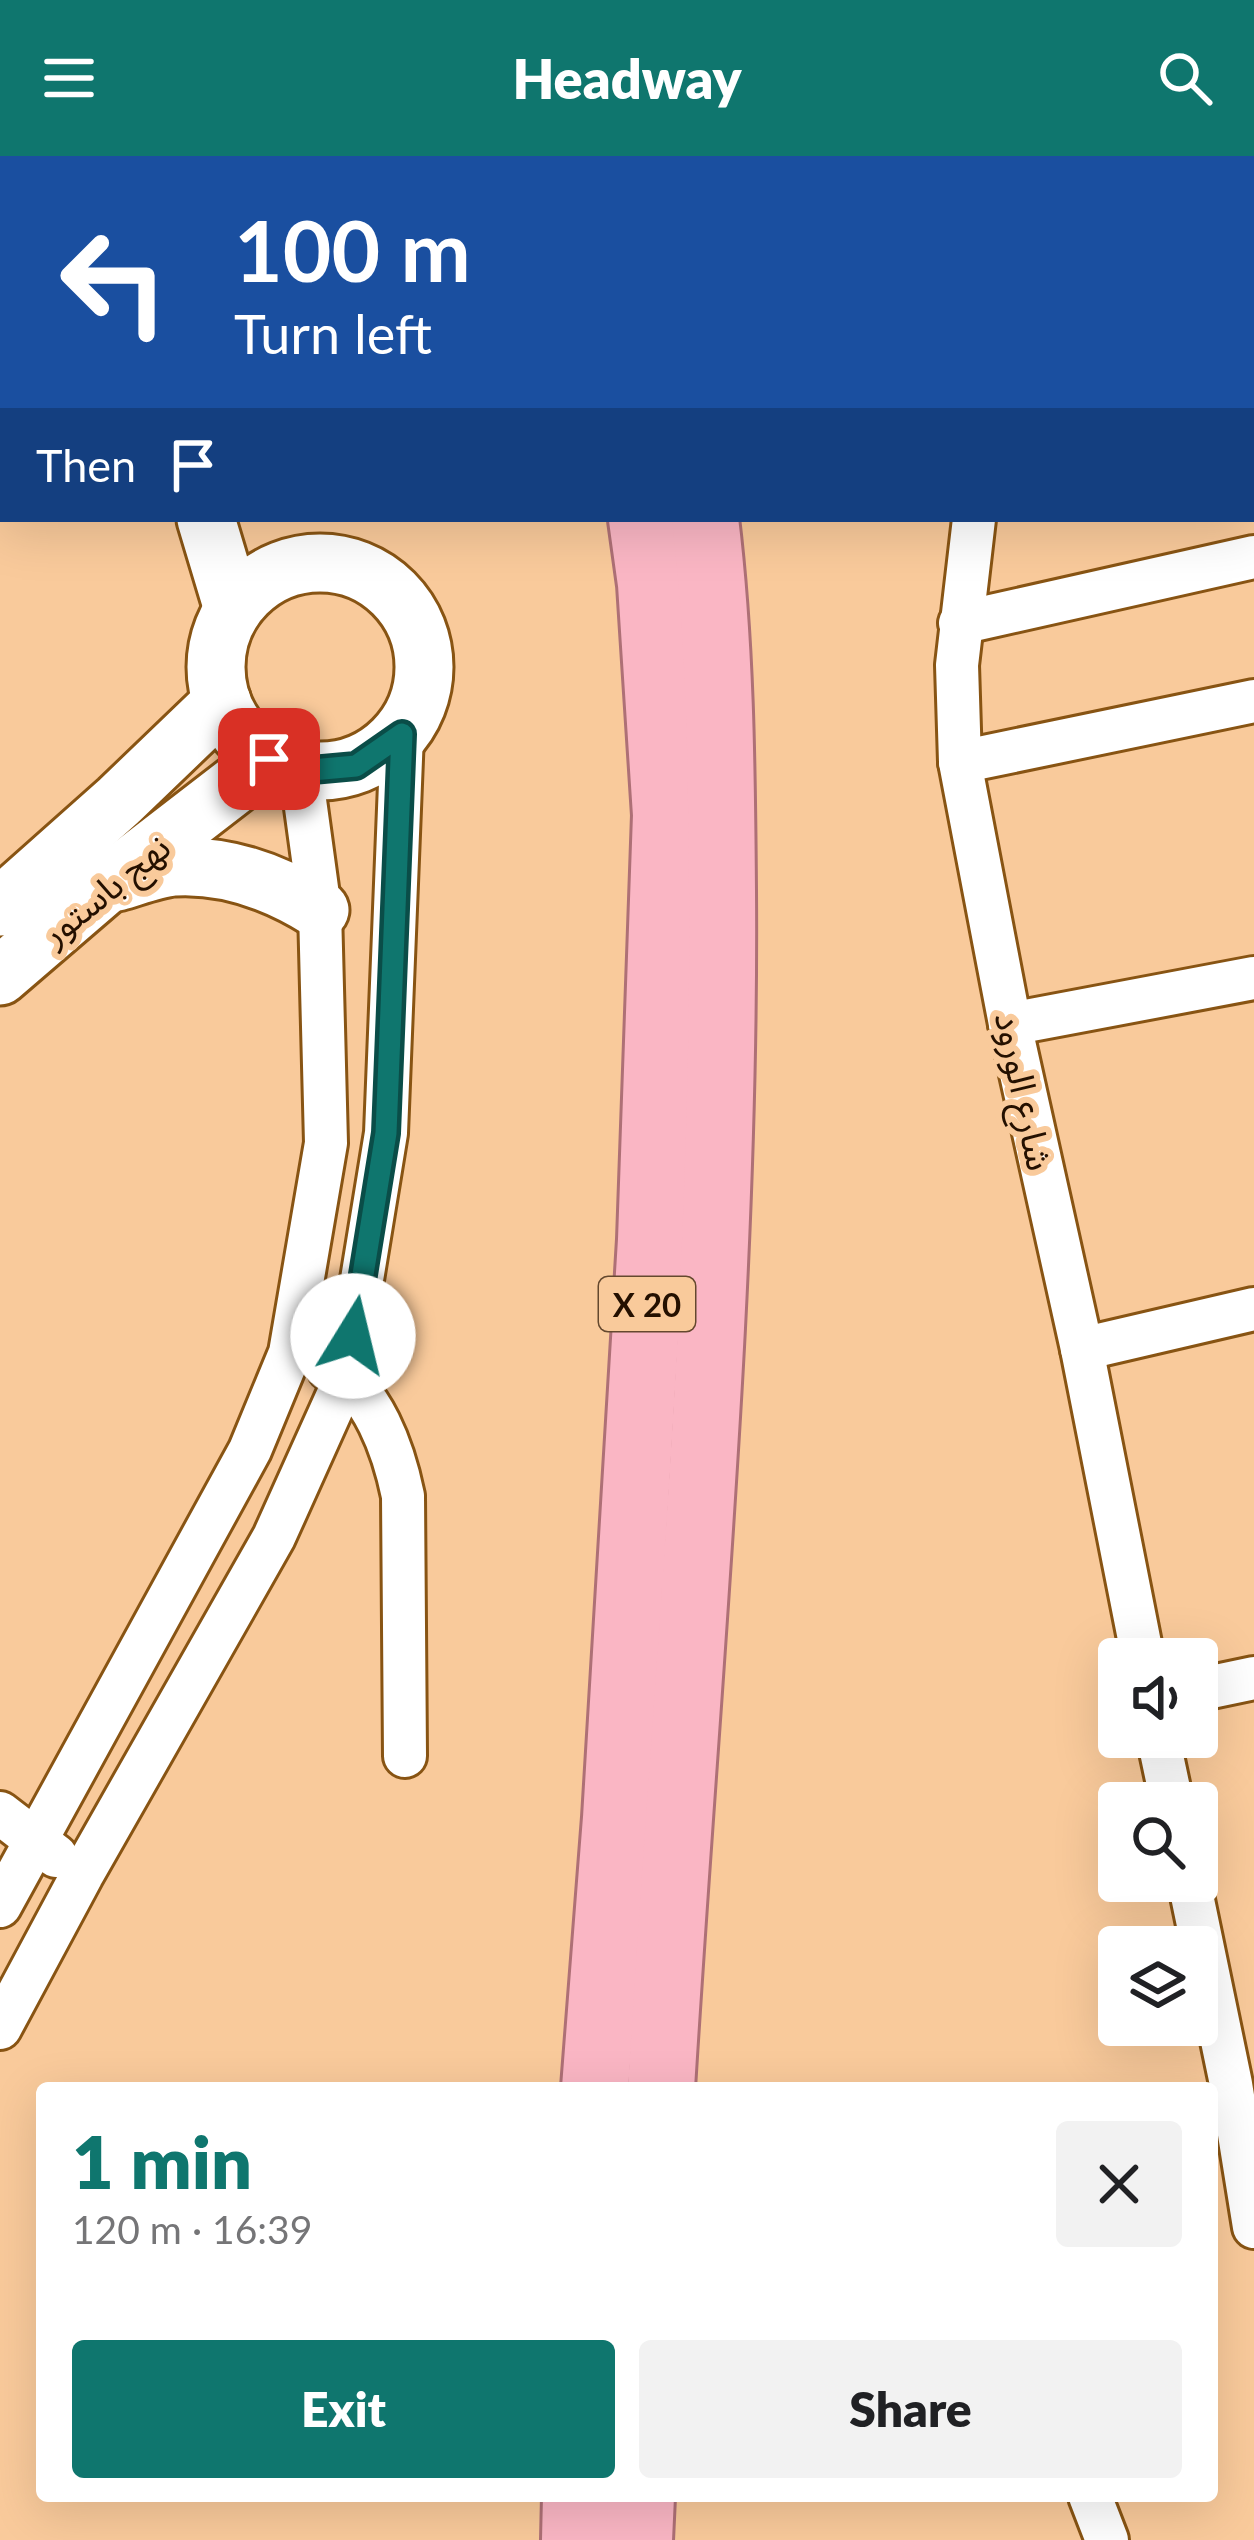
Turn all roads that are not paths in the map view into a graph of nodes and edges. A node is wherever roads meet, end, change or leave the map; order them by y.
1 (207, 522) edge
2 (642, 522) edge
3 (705, 522) edge
4 (974, 522) edge
5 (326, 542) edge
6 (1254, 557) edge
7 (233, 609) junction
8 (960, 623) junction
9 (1254, 701) edge
10 (222, 702) junction
11 (402, 734) junction
12 (960, 762) junction
13 (285, 765) junction
14 (107, 884) junction
15 (0, 907) edge
16 (320, 910) junction
17 (0, 976) edge
18 (1254, 978) edge
19 (1010, 1024) junction
20 (1254, 1309) edge
21 (1082, 1349) junction
22 (290, 1353) junction
23 (346, 1377) junction
24 (1138, 1638) edge
25 (1254, 1678) edge
26 (1218, 1686) edge
27 (405, 1756) dead end
28 (0, 1813) edge
29 (35, 1840) junction
30 (82, 1875) junction
31 (1193, 1902) edge
32 (0, 1906) edge
33 (0, 2028) edge
34 (595, 2082) edge
35 (661, 2082) edge
36 (1254, 2228) edge
37 (575, 2502) edge
38 (641, 2502) edge
39 (1092, 2502) edge
40 (575, 2540) edge
41 (639, 2540) edge
42 (1107, 2540) edge

1 - 7 main road
2 - 34 highway, X 20
3 - 35 highway, X 20
4 - 8 street, شارع الورود
5 - 7 main road
5 - 11 main road
6 - 8 street
7 - 10 main road
8 - 12 street, شارع الورود
9 - 12 street
10 - 13 main road
10 - 15 main road
11 - 13 main road
11 - 23 street
12 - 19 street, شارع الورود
13 - 14 main road, نهج باستور
13 - 16 street
14 - 16 main road
14 - 17 main road, نهج باستور
16 - 22 street
18 - 19 street
19 - 21 street, شارع الورود
20 - 21 street
21 - 24 street, شارع الورود
22 - 23 street
22 - 29 street
23 - 27 street
23 - 30 street
25 - 26 street
28 - 29 street
29 - 30 street
29 - 32 street
30 - 33 street
31 - 36 street
37 - 40 highway
38 - 41 highway
39 - 42 street

